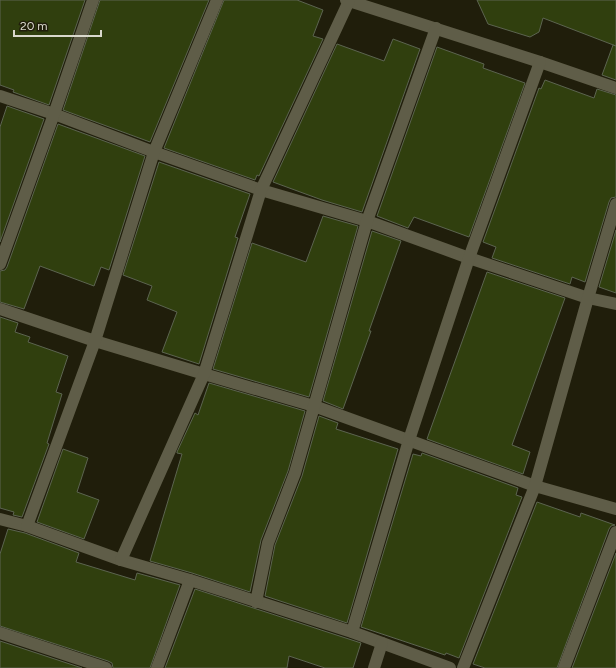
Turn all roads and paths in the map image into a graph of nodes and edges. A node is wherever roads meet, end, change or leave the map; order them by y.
1 (93, 0) edge
2 (217, 0) edge
3 (348, 0) edge
4 (436, 28) junction
5 (540, 62) junction
6 (616, 88) edge
7 (0, 96) edge
8 (54, 114) junction
9 (154, 152) junction
10 (261, 190) junction
11 (616, 204) edge
12 (367, 221) junction
13 (469, 258) junction
14 (0, 264) edge
15 (588, 298) junction
16 (616, 304) edge
17 (0, 309) edge
18 (95, 341) junction
19 (204, 374) junction
20 (314, 406) junction
21 (409, 440) junction
22 (535, 486) junction
23 (616, 509) edge
24 (0, 519) edge
25 (27, 526) junction
26 (616, 532) edge
27 (121, 560) junction
28 (190, 580) junction
29 (256, 602) junction
30 (352, 632) junction
31 (0, 633) edge
32 (382, 643) junction
33 (106, 668) edge
34 (157, 668) edge
35 (374, 668) edge
36 (450, 668) edge
37 (463, 668) edge
38 (564, 668) edge

1 - 8 street
2 - 9 street
3 - 4 street
3 - 10 street
4 - 5 street
4 - 12 street
5 - 6 street
5 - 13 street
7 - 8 street
8 - 9 street
8 - 14 street
9 - 10 street
9 - 18 street
10 - 12 street
10 - 19 street
11 - 15 street
12 - 13 street
12 - 20 street
13 - 15 street
13 - 21 street
15 - 16 street
15 - 22 street
17 - 18 street
18 - 19 street
18 - 25 street
19 - 20 street
19 - 27 street
20 - 21 street
20 - 29 street
21 - 22 street
21 - 30 street
22 - 23 street
22 - 37 street
24 - 25 street
25 - 27 street
26 - 38 street
27 - 28 street
28 - 29 street
28 - 34 street
29 - 30 street
30 - 32 street
31 - 33 street
32 - 35 street
32 - 36 street

